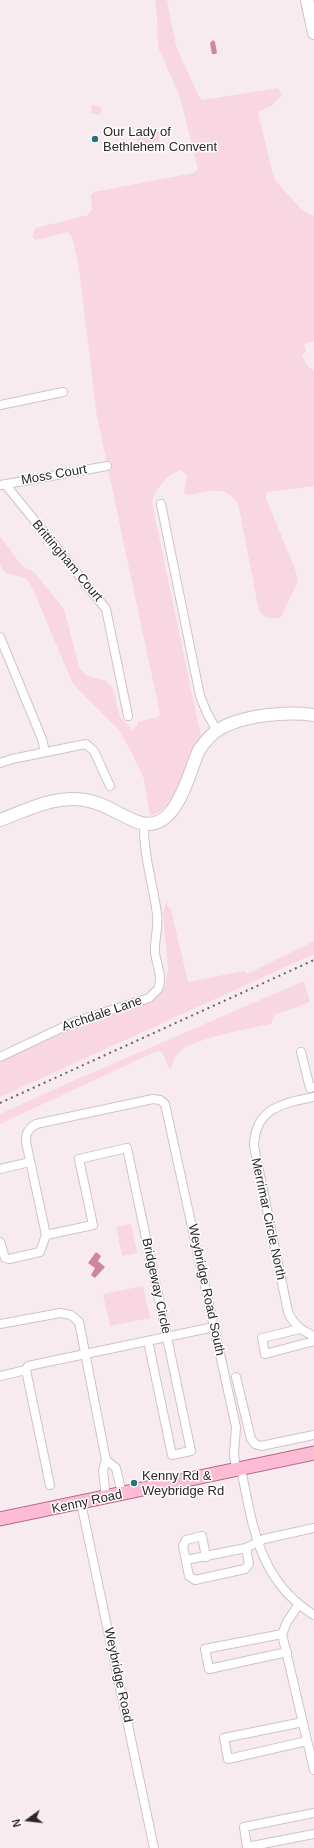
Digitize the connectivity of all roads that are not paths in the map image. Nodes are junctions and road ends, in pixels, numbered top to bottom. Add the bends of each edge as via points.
1 (307, 0) edge
2 (314, 33) edge
3 (63, 392) dead end
4 (0, 405) edge
5 (107, 466) dead end
6 (3, 484) edge
7 (161, 504) dead end
8 (0, 637) edge
9 (314, 715) edge
10 (128, 716) dead end
11 (217, 731) junction
12 (45, 752) junction
13 (0, 763) edge
14 (110, 786) dead end
15 (0, 820) edge
16 (144, 823) junction
17 (301, 1052) dead end
18 (0, 1056) edge
19 (314, 1087) edge
20 (314, 1097) edge
21 (30, 1162) junction
22 (0, 1169) edge
23 (46, 1235) junction
24 (0, 1242) edge
25 (0, 1324) edge
26 (214, 1327) junction
27 (300, 1329) junction
28 (314, 1336) edge
29 (167, 1337) junction
30 (148, 1341) junction
31 (314, 1341) edge
32 (86, 1354) junction
33 (26, 1370) junction
34 (0, 1376) edge
35 (236, 1377) dead end
36 (314, 1435) edge
37 (314, 1454) edge
38 (106, 1460) junction
39 (238, 1470) junction
40 (50, 1486) dead end
41 (122, 1494) junction
42 (106, 1498) junction
43 (81, 1503) junction
44 (0, 1519) edge
45 (314, 1528) edge
46 (257, 1543) junction
47 (246, 1548) junction
48 (206, 1556) junction
49 (186, 1560) junction
50 (299, 1604) junction
51 (314, 1615) edge
52 (282, 1634) junction
53 (287, 1652) junction
54 (303, 1722) junction
55 (307, 1741) junction
56 (314, 1770) edge
57 (314, 1813) edge
58 (314, 1834) edge
59 (154, 1848) edge

1 - 2 street
3 - 4 street
5 - 6 street, Moss Court
6 - 10 street, Brittingham Court via 106,609
7 - 11 street via 200,696
8 - 12 street
9 - 11 street via 259,717
11 - 16 street via 199,750 173,810 162,820
12 - 13 street
12 - 14 street via 81,744 91,747
15 - 16 street via 45,803 70,799 101,804 134,821
16 - 18 street, Archdale Lane via 145,853 157,914 155,949 159,971 158,989 149,998 74,1022
17 - 19 street via 310,1088
20 - 27 street, Merrimar Circle North via 285,1102 276,1107 260,1120 254,1138 254,1152 288,1312 293,1323
21 - 22 street
21 - 23 street
21 - 26 street, Weybridge Road South via 26,1135 36,1124 153,1099 165,1104
23 - 24 street via 40,1252 9,1259 5,1258
23 - 29 street, Bridgeway Circle via 93,1225 79,1159 127,1148
25 - 32 street via 46,1314 71,1314 79,1322
26 - 29 street
26 - 39 street, Weybridge Road South via 236,1427 234,1454
27 - 28 street, Merrimar Circle North
27 - 31 street via 262,1338 265,1354
29 - 30 street
29 - 30 street, Bridgeway Circle via 191,1451 172,1455
30 - 32 street
32 - 33 street via 28,1366
32 - 38 street
33 - 34 street
33 - 40 street
35 - 36 street via 251,1439 255,1444 261,1446
37 - 39 main road, Kenny Road
38 - 41 street via 116,1468
38 - 42 street via 103,1470
39 - 41 main road, Kenny Road
39 - 46 street, Weybridge Road South
41 - 42 main road, Kenny Road
42 - 43 main road, Kenny Road
43 - 44 main road, Kenny Road
43 - 59 street, Weybridge Road
45 - 46 street via 264,1539
46 - 47 street
46 - 50 street, Weybridge Road South via 268,1568
47 - 48 street
47 - 49 street via 249,1564 245,1569 195,1580 189,1576
48 - 49 street
48 - 49 street via 202,1536 186,1540 183,1546
50 - 51 street, Weybridge Road South
50 - 52 street
52 - 53 street
52 - 53 street via 205,1649 209,1669
53 - 54 street
54 - 55 street
54 - 55 street via 224,1738 228,1758
55 - 56 street
57 - 58 street via 244,1827 247,1847

